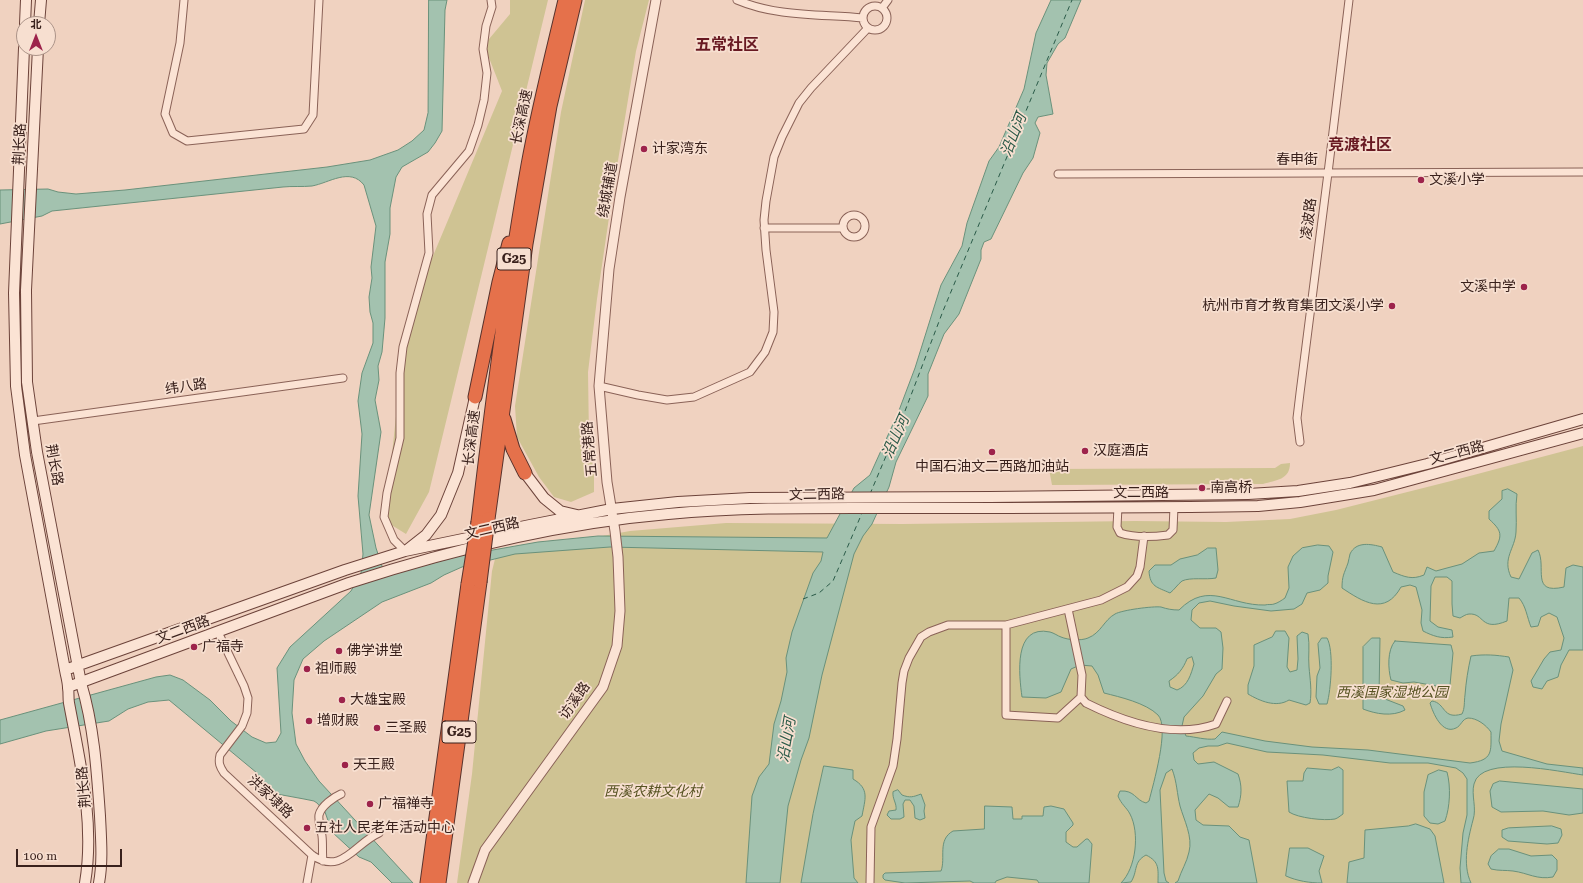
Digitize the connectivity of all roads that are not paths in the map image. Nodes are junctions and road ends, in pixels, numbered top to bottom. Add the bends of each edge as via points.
1 (26, 0) edge
2 (41, 0) edge
3 (184, 0) edge
4 (319, 0) edge
5 (491, 0) edge
6 (565, 0) edge
7 (575, 0) edge
8 (656, 0) edge
9 (736, 0) edge
10 (888, 0) edge
11 (1348, 0) edge
12 (882, 8) junction
13 (25, 16) edge
14 (40, 16) edge
15 (863, 18) junction
16 (868, 28) junction
17 (24, 56) edge
18 (38, 56) edge
19 (528, 165) junction
20 (1583, 172) edge
21 (1328, 173) junction
22 (1058, 174) dead end
23 (764, 228) junction
24 (843, 228) dead end
25 (343, 378) dead end
26 (599, 386) junction
27 (475, 397) joint
28 (503, 414) junction
29 (1583, 419) edge
30 (32, 421) junction
31 (1583, 432) edge
32 (1300, 442) dead end
33 (525, 473) joint
34 (1118, 507) junction
35 (1174, 507) junction
36 (612, 509) junction
37 (580, 515) junction
38 (483, 520) junction
39 (614, 521) junction
40 (1144, 536) junction
41 (405, 551) junction
42 (474, 583) junction
43 (1068, 609) junction
44 (1006, 625) junction
45 (218, 632) junction
46 (77, 666) junction
47 (65, 670) junction
48 (80, 683) junction
49 (68, 687) junction
50 (1081, 697) junction
51 (1227, 701) dead end
52 (338, 795) dead end
53 (376, 834) dead end
54 (312, 855) junction
55 (323, 861) junction
56 (85, 883) edge
57 (99, 883) edge
58 (307, 883) edge
59 (427, 883) edge
60 (439, 883) edge
61 (473, 883) edge
62 (870, 883) edge

1 - 13 main road
2 - 14 main road
3 - 4 street via 180,43 165,114 173,132 187,141 304,129 313,115
5 - 41 street via 492,7 483,50 487,73 484,100 469,151 432,195 427,214 429,254 403,347 400,374 400,438 388,486 384,517 394,540
6 - 19 highway, 长深高速 / G25
7 - 28 highway, 长深高速 / G25 via 550,106 526,244
8 - 26 street, 绕城辅道 via 609,269
9 - 15 street via 777,12
10 - 12 street
11 - 21 street, 凌波路
12 - 15 street via 871,6 865,11
12 - 16 street via 888,18 886,25 875,31
15 - 16 street
16 - 23 street via 799,103 774,157
17 - 47 main road, 荆长路 via 14,293 16,386 25,455
18 - 30 main road, 荆长路 via 26,290 28,382
19 - 27 highway via 499,282
19 - 38 highway, 长深高速 / G25 via 493,391
20 - 21 street, 春申街
21 - 22 street, 春申街
21 - 32 street, 凌波路 via 1297,418
23 - 24 street
23 - 26 street via 774,312 773,332 765,352 750,372 694,397 666,400
25 - 30 street, 纬八路
26 - 36 street, 五常港路 via 607,482
27 - 41 main road via 458,473 441,515 426,535
28 - 33 highway via 513,448
28 - 38 highway, 长深高速 / G25
29 - 36 main road, 文二西路 via 1427,464 1350,483 1298,491 1248,494 800,497 715,500
30 - 46 main road, 荆长路
31 - 35 main road, 文二西路 via 1414,480 1347,495 1258,506
33 - 37 main road via 544,498 560,511
34 - 35 main road, 文二西路
34 - 39 main road, 文二西路 via 709,511
34 - 40 street via 1117,526 1120,533
35 - 40 street via 1172,530 1168,535
36 - 37 main road, 文二西路
36 - 39 street, 访溪路
37 - 41 main road, 文二西路
38 - 42 highway, 长深高速 / G25, bridge
39 - 45 main road, 文二西路 via 530,535 387,570
39 - 61 street, 访溪路 via 620,629 617,646 602,687 485,850
40 - 43 street via 1140,567 1127,587 1101,600
41 - 46 main road, 文二西路
42 - 59 highway, 长深高速 / G25
42 - 60 highway, 长深高速 / G25
43 - 44 street
43 - 50 street via 1082,675
44 - 50 street via 1006,715 1058,718
44 - 62 street via 948,625 921,637 912,651 902,683 898,739 893,766 871,827
45 - 48 main road, 文二西路
45 - 54 street, 洪家埭路 via 248,698 247,713 242,726 223,751 219,760 220,767
46 - 47 main road, 文二西路
46 - 48 main road, 荆长路
47 - 49 main road, 荆长路
48 - 49 main road, 文二西路
48 - 57 main road, 荆长路 via 96,764 101,828
49 - 56 main road, 荆长路 via 86,799 88,838
50 - 51 street via 1095,708 1140,725 1194,730 1216,724
52 - 55 street via 319,814
53 - 55 street via 349,855 331,862
54 - 55 street, 洪家埭路
54 - 58 street

